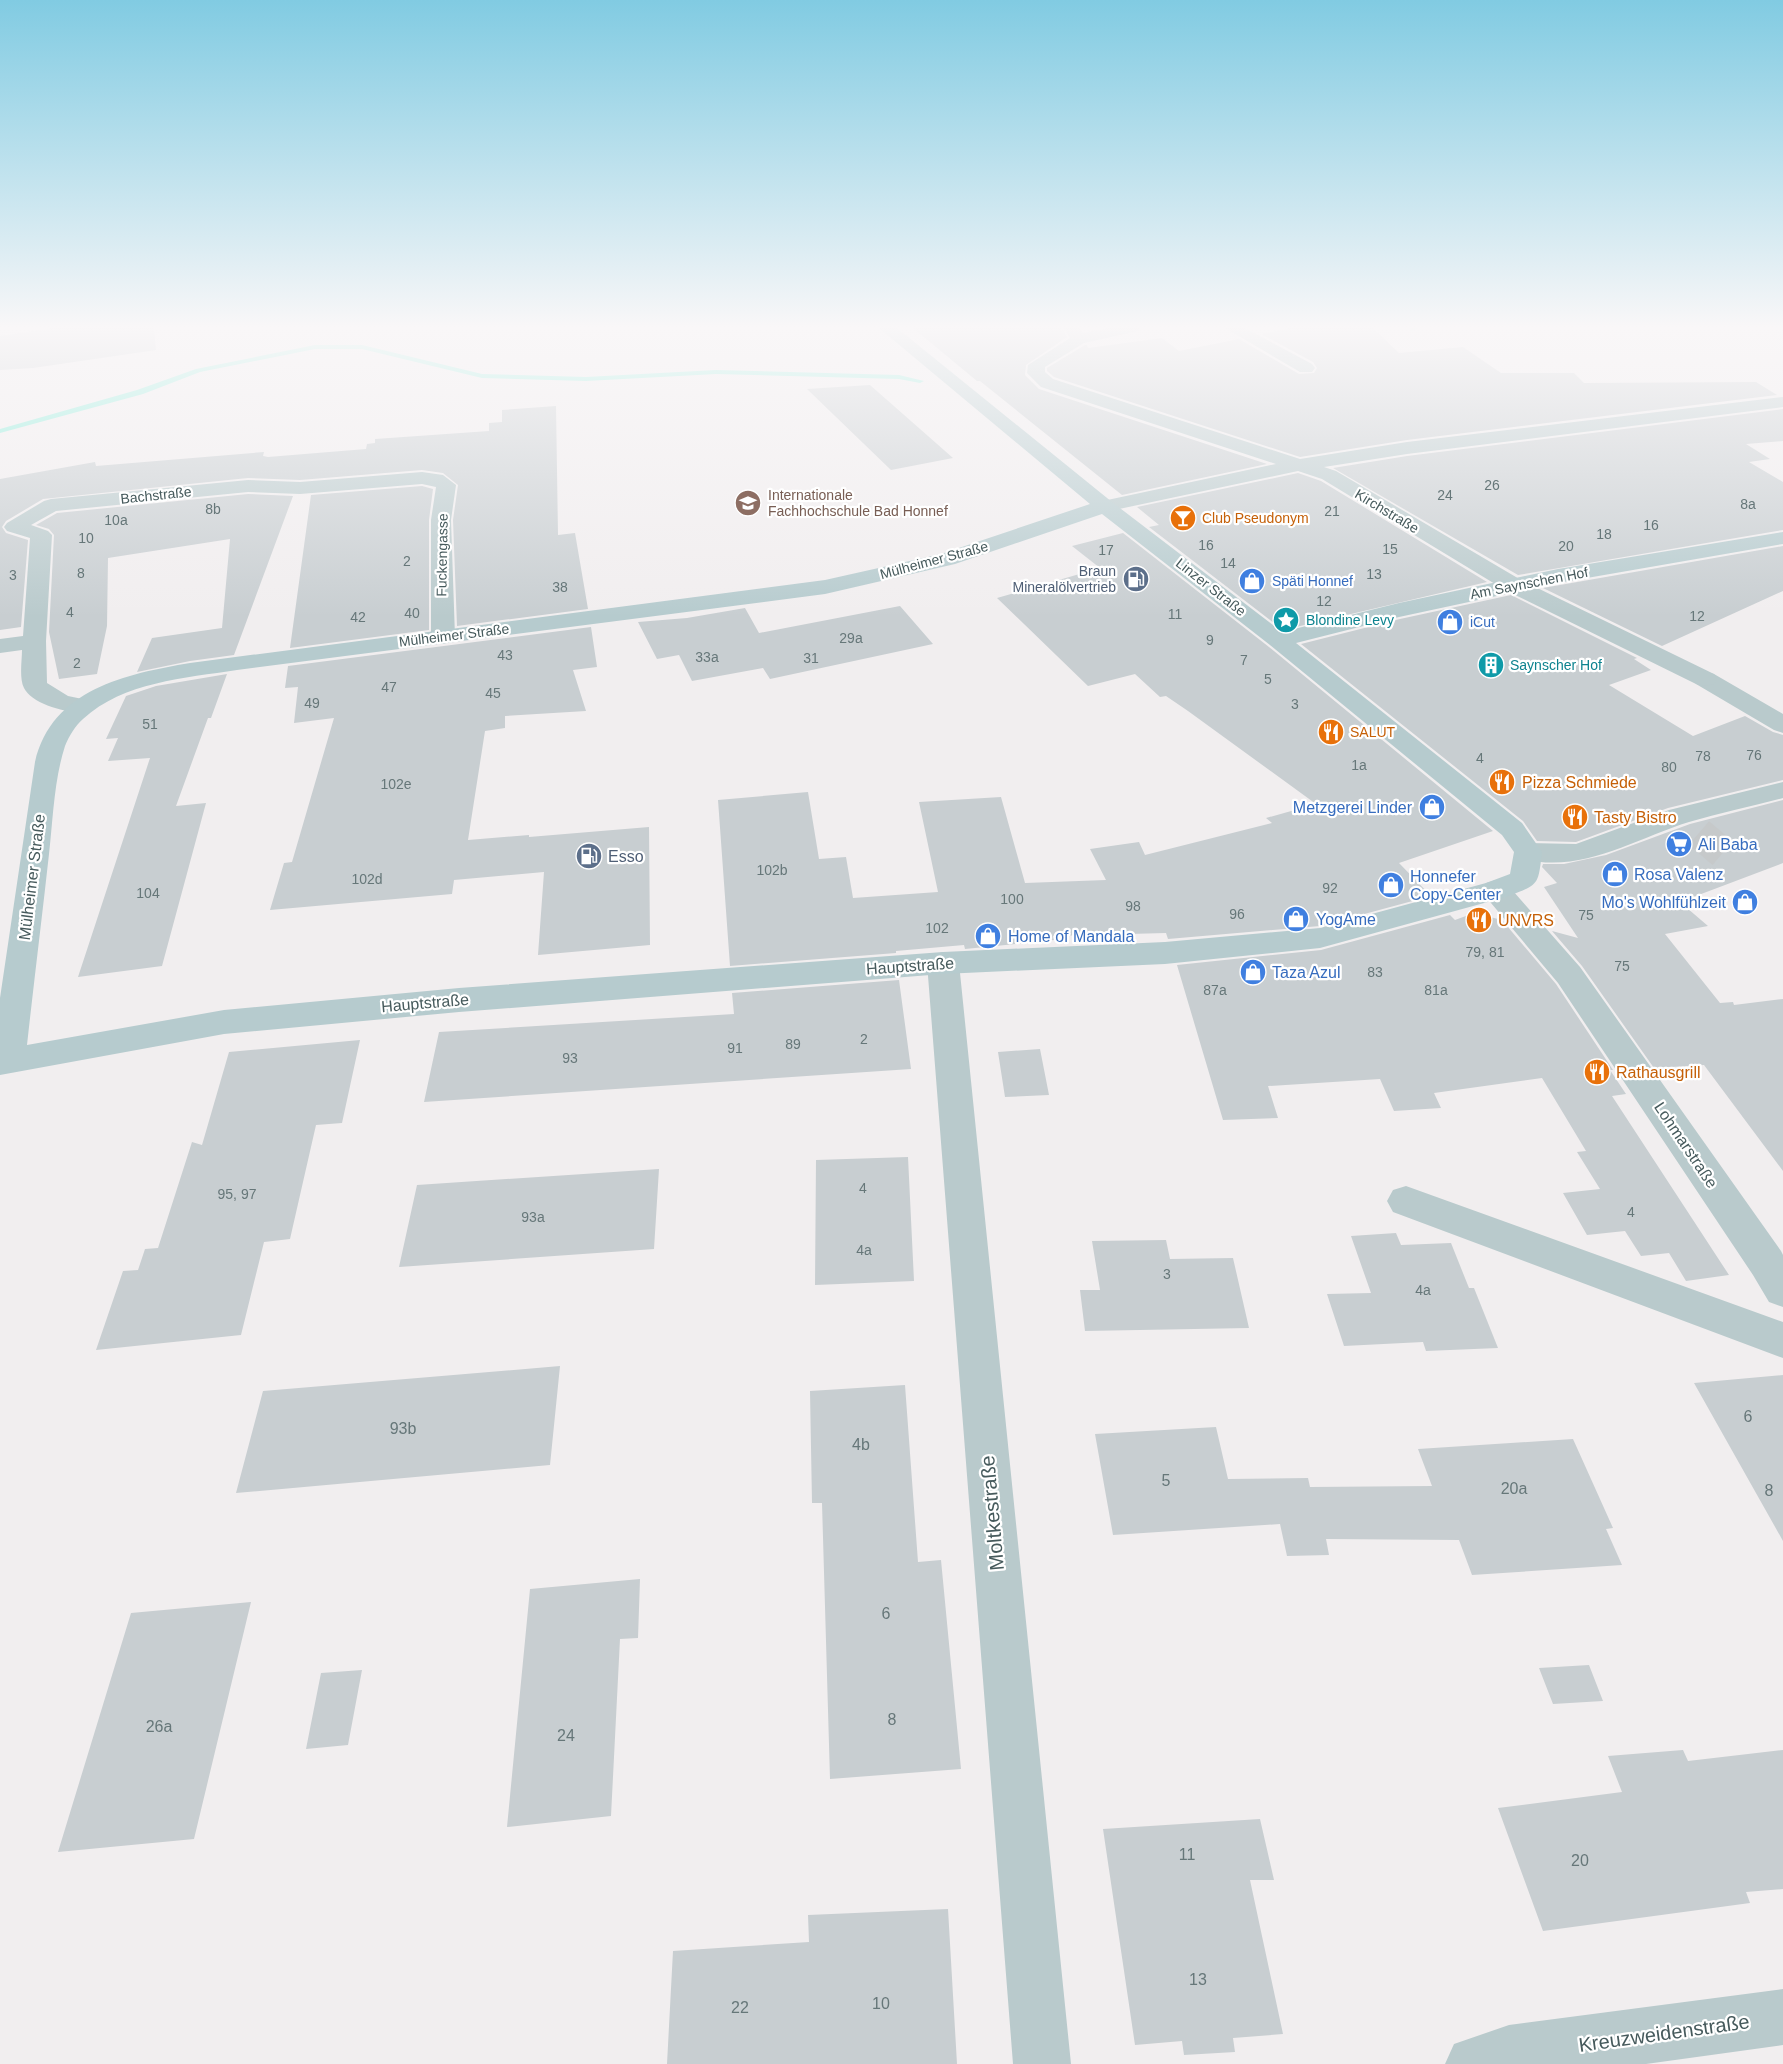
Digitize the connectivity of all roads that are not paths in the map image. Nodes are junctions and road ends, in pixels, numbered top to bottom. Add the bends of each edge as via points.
1 (1006, 424) edge
2 (1172, 424) edge
3 (1601, 424) edge
4 (1299, 465) junction
5 (436, 478) joint
6 (1106, 506) junction
7 (1783, 538) edge
8 (1513, 585) junction
9 (443, 637) junction
10 (1278, 640) junction
11 (34, 641) junction
12 (0, 646) edge
13 (83, 706) junction
14 (1783, 725) edge
15 (1783, 790) edge
16 (1528, 852) junction
17 (1496, 890) junction
18 (943, 963) junction
19 (4, 1061) edge
20 (1406, 1201) dead end
21 (1775, 1276) edge
22 (1783, 1340) edge
23 (1783, 2017) edge
24 (1042, 2064) edge
25 (1474, 2064) edge

1 - 6 main road, Linzer Straße
2 - 4 street, Kirchstraße
3 - 4 street, Mülheimer Straße
4 - 6 street, Mülheimer Straße
4 - 8 street, Kirchstraße via 1329,475
5 - 9 street, Fuckengasse via 446,485 441,520
5 - 11 street, Bachstraße via 300,488 249,486 51,505 14,526 41,536
6 - 9 main road, Mülheimer Straße via 947,559 825,587
6 - 10 main road, Linzer Straße
7 - 8 main road, Am Saynschen Hof
8 - 10 main road, Am Saynschen Hof
8 - 14 street, Kirchstraße via 1705,680
9 - 13 main road, Mülheimer Straße via 154,676
10 - 16 main road, Linzer Straße via 1512,829
11 - 12 street
11 - 13 street via 35,686 61,703
13 - 19 main road, Mülheimer Straße via 68,719 52,748
15 - 16 street via 1689,825 1580,853
16 - 17 main road, Hauptstraße via 1524,879
17 - 18 main road, Hauptstraße via 1320,938 1165,953
17 - 21 street, Lohmarstraße via 1569,975
18 - 19 main road, Hauptstraße via 224,1022
18 - 24 street, Moltkestraße
20 - 22 street
23 - 25 street, Kreuzweidenstraße via 1509,2054

